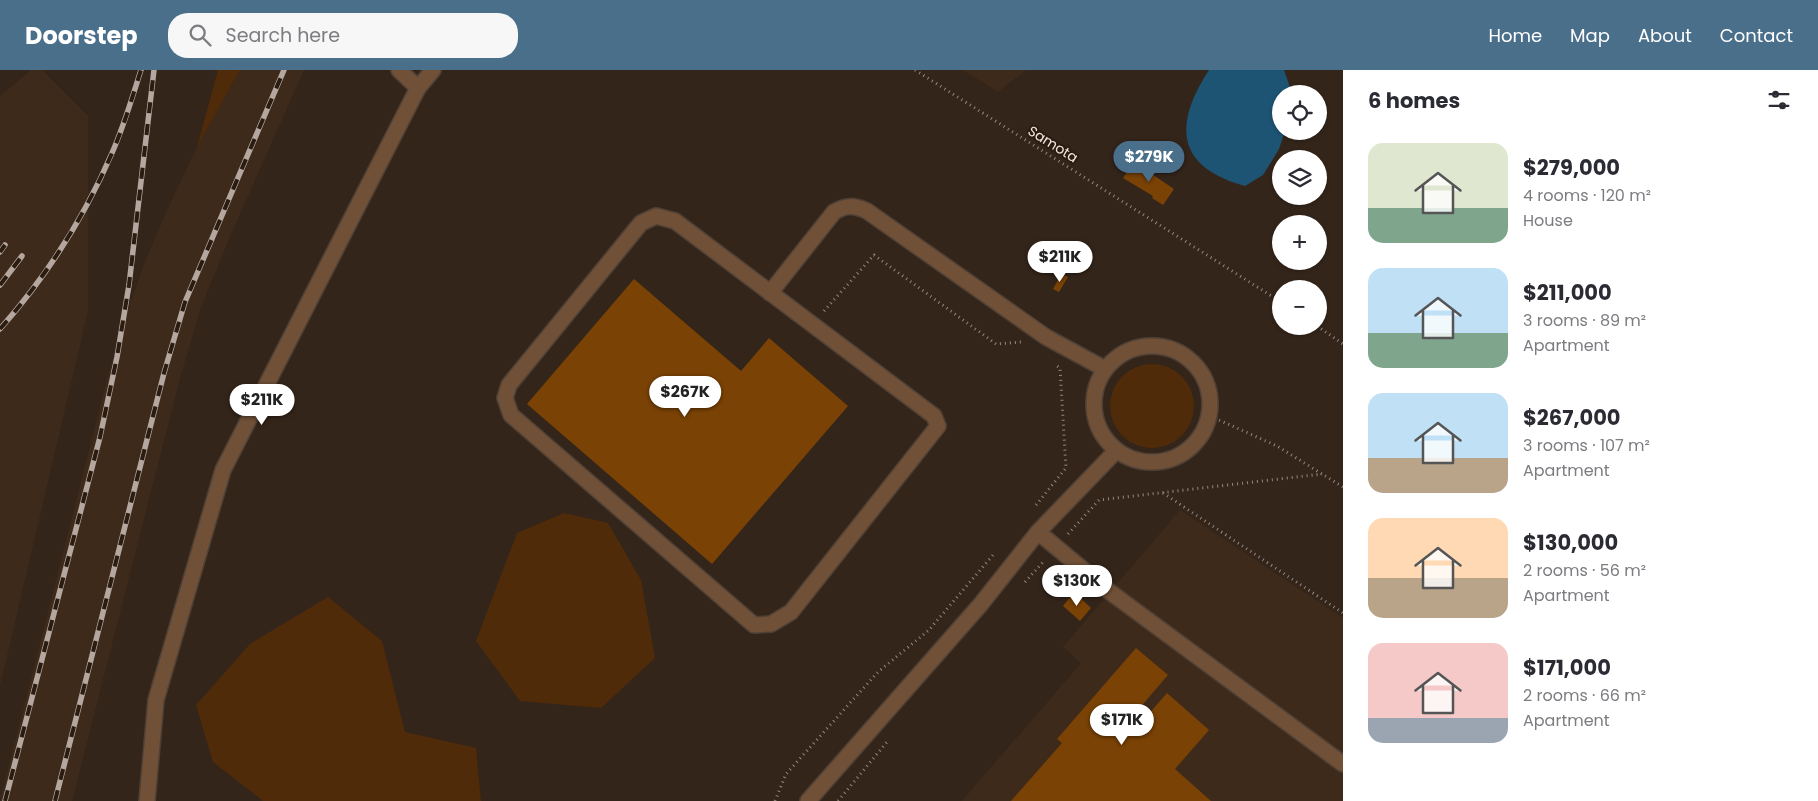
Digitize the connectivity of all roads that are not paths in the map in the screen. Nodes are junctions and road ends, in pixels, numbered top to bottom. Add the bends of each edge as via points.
1 (399, 70) edge
2 (433, 70) edge
3 (418, 88) junction
4 (770, 293) junction
5 (1105, 369) junction
6 (1116, 451) junction
7 (1038, 532) junction
8 (1343, 764) edge
9 (147, 801) edge
10 (808, 801) edge

1 - 3 street
2 - 3 street
3 - 9 street via 223,470 156,700
4 - 4 street via 675,221 656,216 641,222 509,385 505,398 512,414 754,625 771,624 792,612 938,426 934,416
4 - 5 street via 834,212 845,206 855,206 867,211 1046,337
5 - 6 street via 1096,385 1094,412 1103,438
5 - 6 street via 1119,356 1137,347 1157,346 1176,351 1192,362 1204,377 1210,396 1210,416 1203,434 1190,450 1172,459 1153,463 1134,460
6 - 7 street
7 - 8 street via 1110,592
7 - 10 street via 981,604

